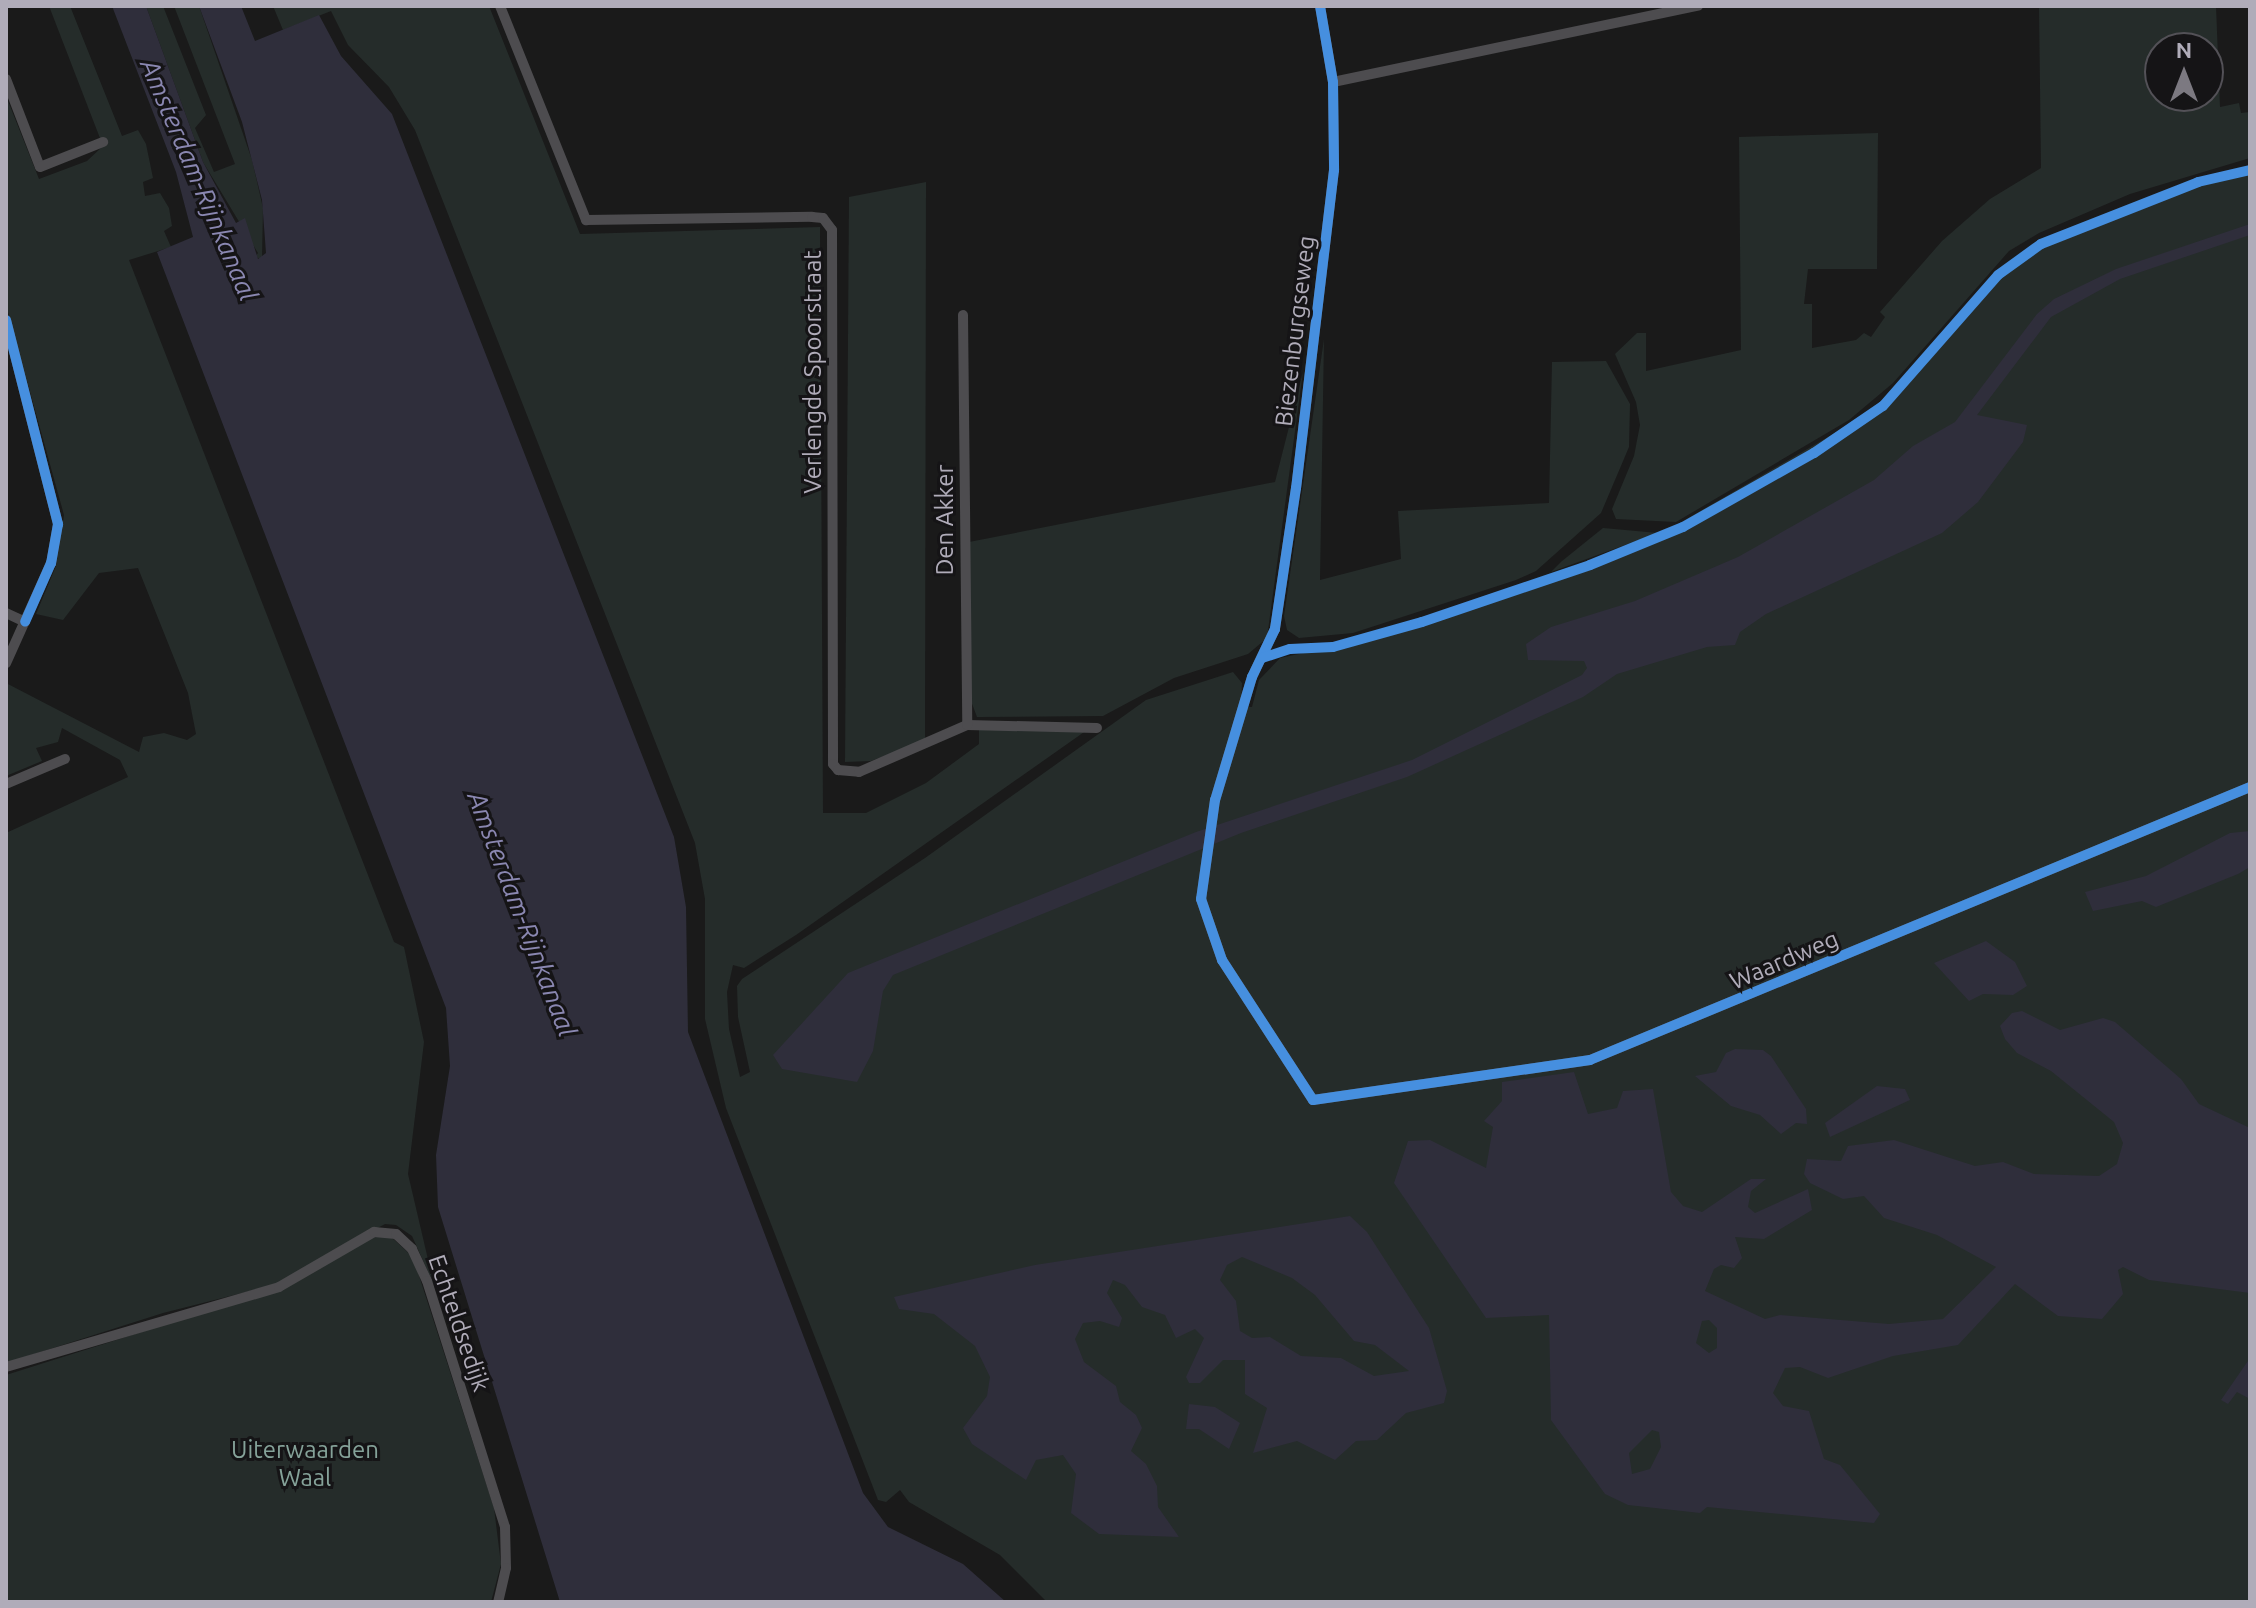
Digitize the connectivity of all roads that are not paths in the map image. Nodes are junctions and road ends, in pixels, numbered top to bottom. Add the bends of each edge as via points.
1 (500, 6) edge
2 (1320, 6) edge
3 (1698, 6) edge
4 (6, 79) edge
5 (1333, 82) junction
6 (103, 142) dead end
7 (963, 315) dead end
8 (6, 320) edge
9 (6, 613) edge
10 (25, 622) junction
11 (6, 663) edge
12 (967, 725) junction
13 (1097, 728) dead end
14 (65, 759) dead end
15 (6, 784) edge
16 (2250, 787) edge
17 (1313, 1100) joint
18 (6, 1367) edge
19 (498, 1602) edge

1 - 12 street, Verlengde Spoorstraat via 586,220 812,217 823,218 832,230 831,758 838,770 859,772
2 - 5 street, Biezenburgseweg
3 - 5 street
4 - 6 street via 40,167
5 - 17 street, Biezenburgseweg via 1334,170 1275,629 1252,677 1211,818 1201,899 1211,936
7 - 12 street, Den Akker
8 - 10 street via 58,524 51,563
9 - 10 street
10 - 11 street
12 - 13 street
14 - 15 street
16 - 17 street, Waardweg via 1590,1060
18 - 19 street, Echteldsedijk via 279,1287 374,1232 396,1234 412,1249 427,1281 505,1527 506,1568

